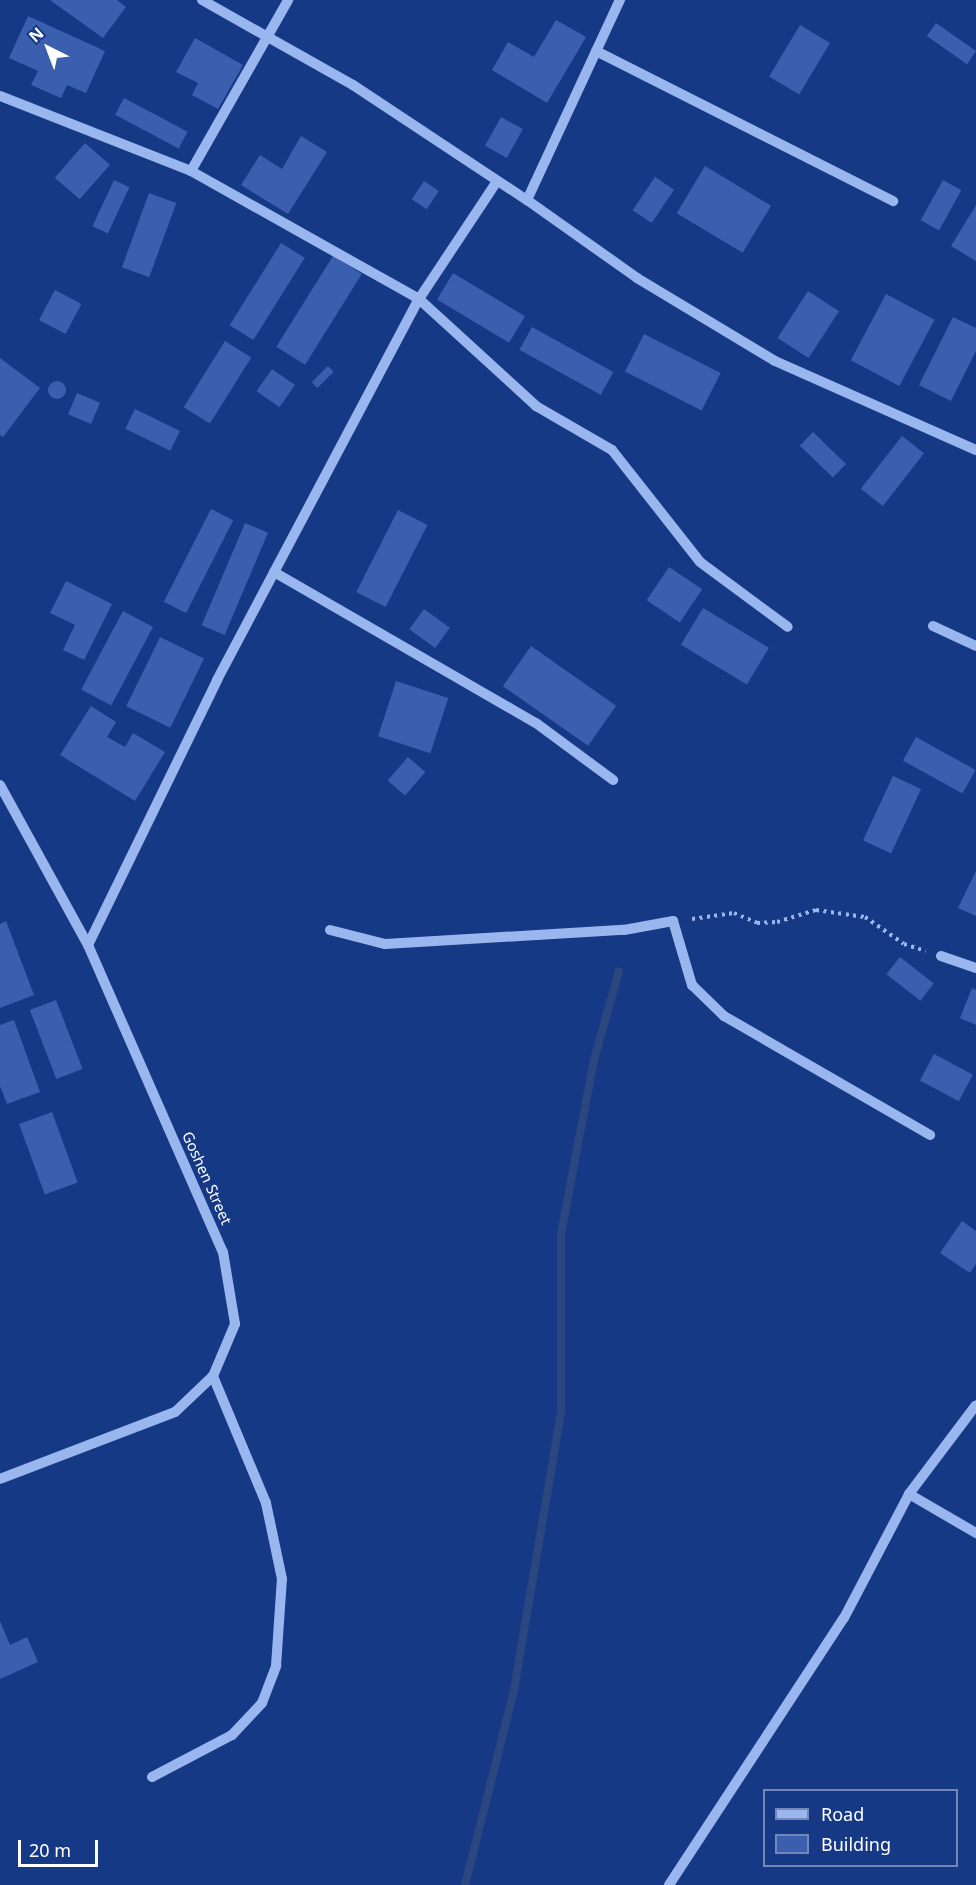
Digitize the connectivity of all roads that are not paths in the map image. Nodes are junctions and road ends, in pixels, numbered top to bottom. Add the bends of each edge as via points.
1 (202, 0) edge
2 (288, 0) edge
3 (620, 0) edge
4 (266, 37) junction
5 (596, 51) junction
6 (0, 96) edge
7 (190, 171) junction
8 (497, 181) junction
9 (527, 200) junction
10 (893, 201) dead end
11 (419, 299) junction
12 (976, 450) edge
13 (274, 572) junction
14 (933, 626) dead end
15 (788, 627) dead end
16 (976, 646) edge
17 (613, 780) dead end
18 (0, 785) edge
19 (330, 930) dead end
20 (88, 945) junction
21 (941, 956) road end
22 (976, 968) edge
23 (930, 1135) dead end
24 (213, 1376) junction
25 (976, 1404) edge
26 (0, 1479) edge
27 (909, 1494) junction
28 (976, 1533) edge
29 (152, 1777) dead end
30 (669, 1885) edge

1 - 4 street
2 - 4 street
3 - 5 street
4 - 7 street
4 - 8 street via 353,85
5 - 9 street
5 - 10 street
6 - 7 street
7 - 11 street
8 - 9 street
8 - 11 street
9 - 12 street via 637,278 775,361
11 - 13 street
11 - 15 street via 536,406 612,450 700,562
13 - 17 street via 537,723
13 - 20 street
14 - 16 street
18 - 20 street, Goshen Street
19 - 23 street via 385,944 624,930 673,921 692,985 724,1016
20 - 24 street, Goshen Street via 224,1252 235,1324
21 - 22 street
24 - 26 street, Goshen Street via 175,1412
24 - 29 street via 266,1503 282,1579 276,1666 262,1703 232,1736
25 - 27 street
27 - 28 street
27 - 30 street via 844,1618

